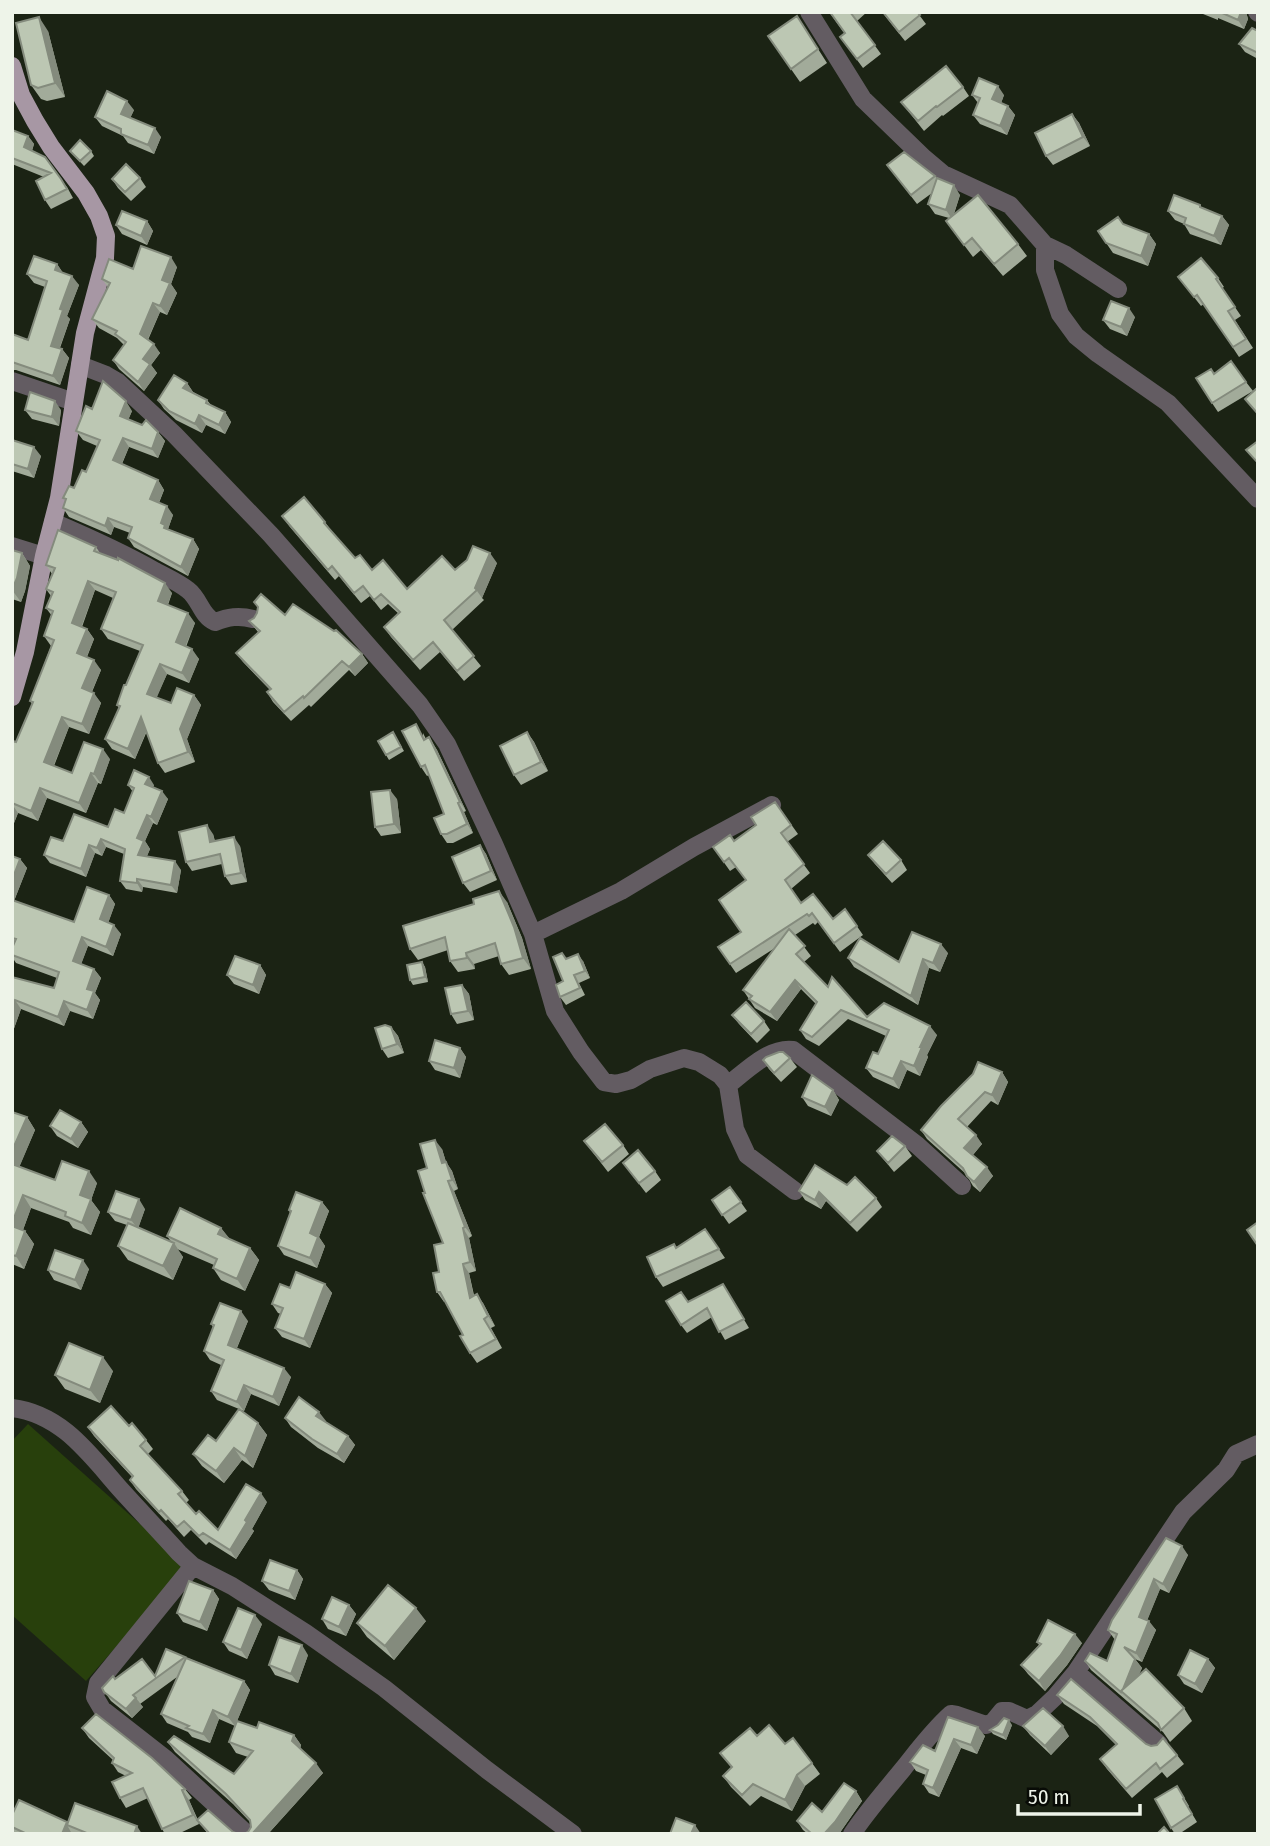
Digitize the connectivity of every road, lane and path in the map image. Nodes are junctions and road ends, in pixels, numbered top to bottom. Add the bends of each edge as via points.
1 (809, 12) edge
2 (12, 66) edge
3 (1045, 245) junction
4 (1118, 289) dead end
5 (80, 365) junction
6 (12, 380) edge
7 (74, 402) junction
8 (1258, 499) edge
9 (53, 522) junction
10 (12, 546) edge
11 (44, 556) junction
12 (253, 619) edge
13 (12, 697) edge
14 (772, 805) edge
15 (533, 934) junction
16 (728, 1085) junction
17 (961, 1186) dead end
18 (795, 1191) dead end
19 (12, 1408) edge
20 (1258, 1444) edge
21 (193, 1566) junction
22 (1076, 1672) junction
23 (1159, 1744) edge
24 (247, 1834) edge
25 (573, 1834) edge
26 (852, 1834) edge

1 - 3 street via 863,99 943,174 1010,205
2 - 5 main road via 35,121 86,193 106,236
3 - 4 street
3 - 8 street via 1045,270 1060,314 1076,336 1168,403
5 - 7 main road
5 - 15 street via 118,382 174,434 271,535 420,705 447,744
6 - 7 street
7 - 9 main road
9 - 11 main road
9 - 12 street via 114,548 189,590 207,618 215,622 242,616
10 - 11 street
11 - 13 main road
14 - 15 street via 621,891
15 - 16 street via 555,1011 604,1082 631,1080 684,1058 699,1062
16 - 17 street via 768,1056 793,1050 917,1145
16 - 18 street via 735,1129 747,1155
19 - 21 street via 50,1420 78,1441
20 - 22 street via 1236,1454 1183,1512
21 - 24 street via 98,1684 95,1697 102,1709 166,1759
21 - 25 street via 306,1633 384,1688
22 - 23 street
22 - 26 street via 1055,1698 1027,1720 1002,1711 986,1725 951,1714 919,1747

